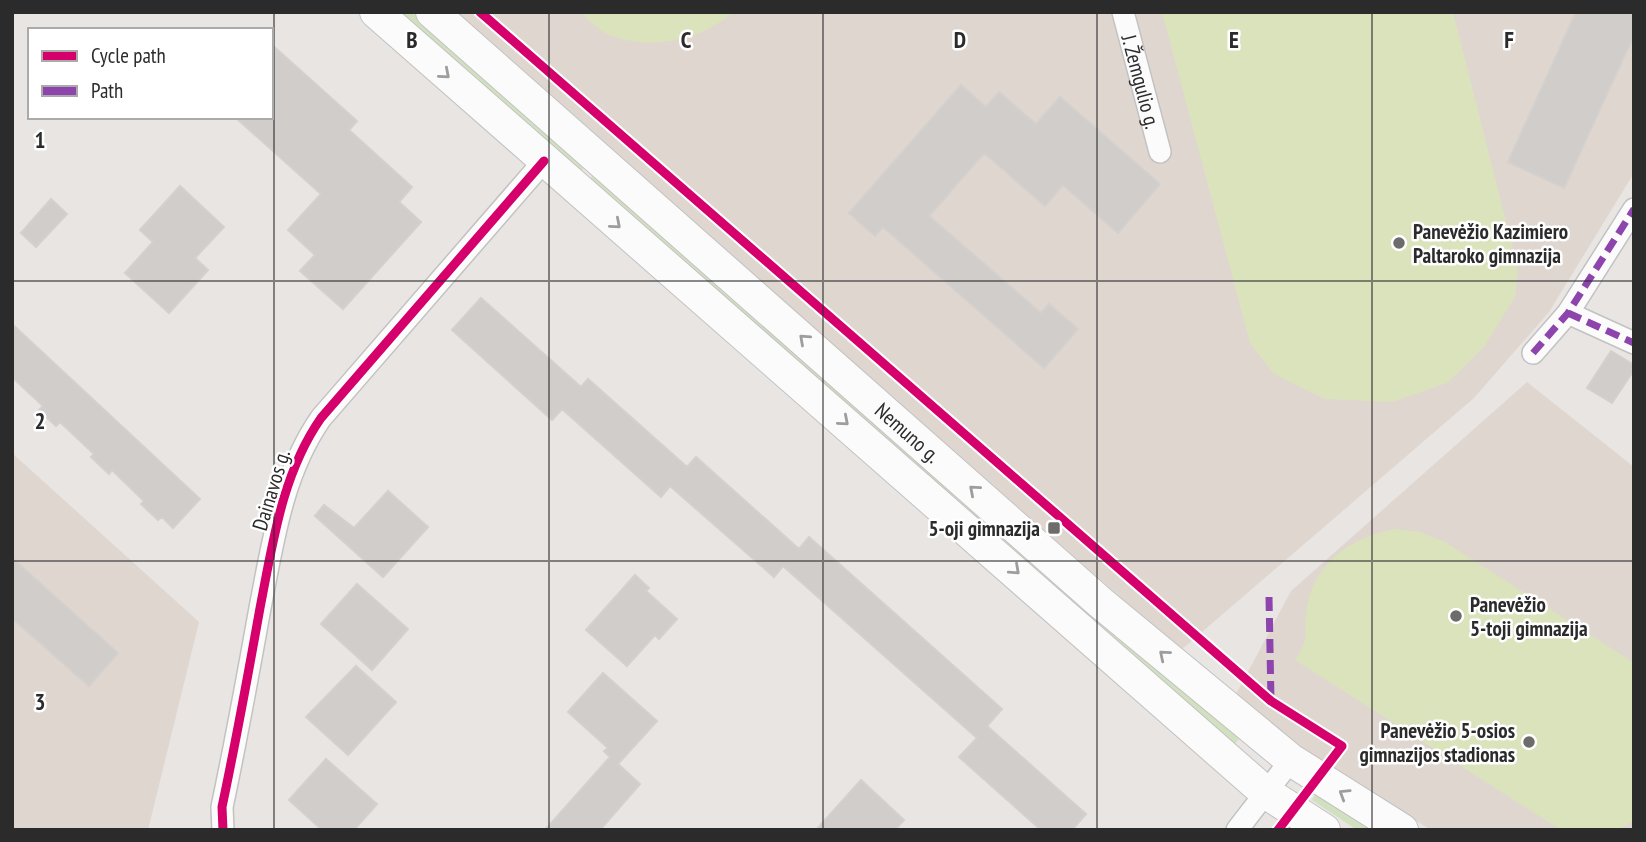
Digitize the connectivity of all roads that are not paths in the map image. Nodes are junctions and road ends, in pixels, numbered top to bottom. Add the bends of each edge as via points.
1 (376, 12) edge
2 (432, 12) edge
3 (1124, 12) edge
4 (1160, 152) dead end
5 (544, 161) junction
6 (1634, 209) edge
7 (1567, 313) junction
8 (1634, 343) edge
9 (1533, 353) dead end
10 (1291, 760) junction
11 (1265, 792) junction
12 (223, 830) edge
13 (1237, 830) edge
14 (1324, 830) edge
15 (1402, 830) edge

1 -> 5 main road, Nemuno g.
10 -> 2 main road, Nemuno g. via 1101,603
3 - 4 street, J. Žemgulio g.
5 -> 11 main road, Nemuno g.
5 - 12 street, Dainavos g. via 303,444 275,535 222,807
6 - 7 street
7 - 8 street
7 - 9 street
10 - 11 street
15 -> 10 main road, Nemuno g.
11 - 13 street
11 - 14 main road, Nemuno g.

